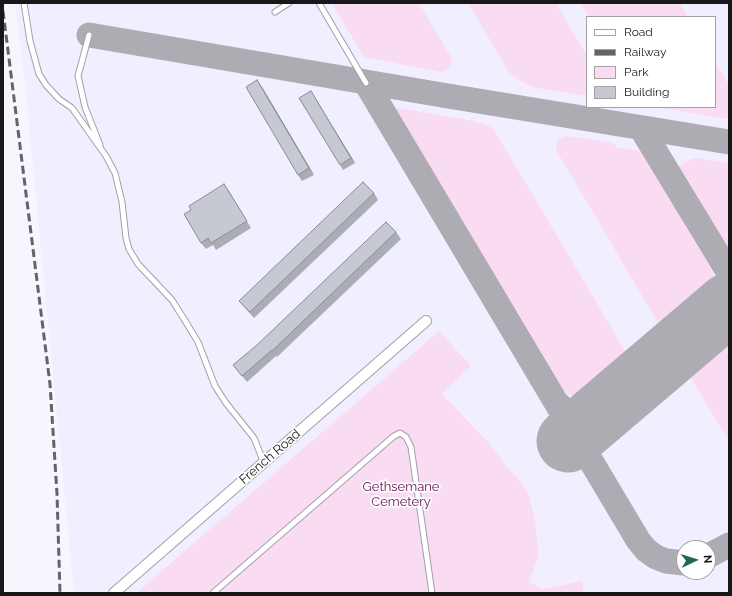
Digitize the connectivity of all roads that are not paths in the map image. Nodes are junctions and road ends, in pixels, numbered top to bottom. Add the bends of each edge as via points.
1 (24, 3) edge
2 (289, 3) edge
3 (319, 3) edge
4 (275, 12) dead end
5 (89, 35) dead end
6 (366, 83) dead end
7 (106, 156) junction
8 (426, 321) dead end
9 (264, 463) junction
10 (114, 593) edge
11 (213, 593) edge
12 (432, 593) edge

1 - 7 lane via 39,74 59,99 72,108
2 - 4 lane
3 - 6 lane
5 - 7 lane via 78,76 85,107
7 - 9 lane via 120,190 129,249 138,264 172,300 184,319 198,342 215,386 254,438
8 - 9 street, French Road
9 - 10 street, French Road
11 - 12 lane via 400,433 406,437 410,447

